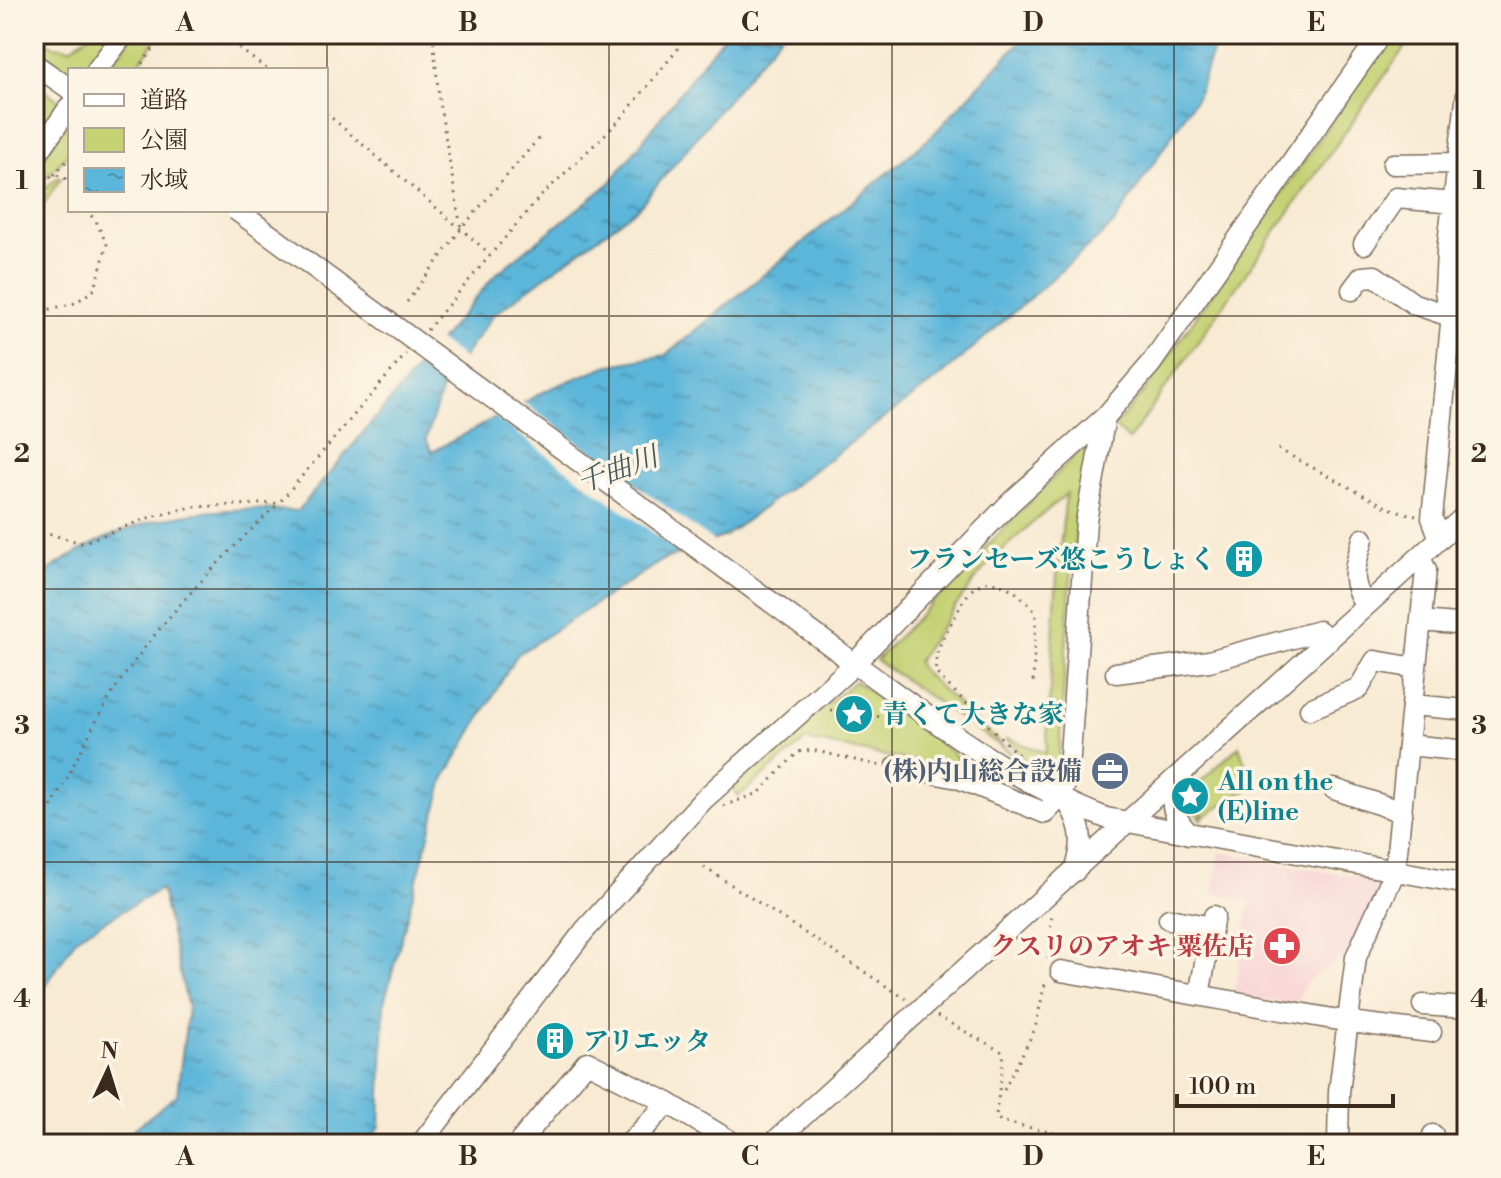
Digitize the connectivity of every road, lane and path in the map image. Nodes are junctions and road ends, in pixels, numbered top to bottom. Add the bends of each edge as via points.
1 (45, 34) edge
2 (82, 34) edge
3 (124, 34) edge
4 (164, 34) edge
5 (220, 34) edge
6 (433, 34) edge
7 (1381, 34) edge
8 (34, 64) edge
9 (98, 68) edge
10 (138, 68) edge
11 (265, 68) edge
12 (68, 88) edge
13 (1467, 93) edge
14 (68, 109) edge
15 (328, 115) edge
16 (539, 138) dead end
17 (34, 159) edge
18 (68, 159) edge
19 (1458, 163) junction
20 (1393, 164) dead end
21 (53, 175) junction
22 (68, 181) edge
23 (34, 195) edge
24 (1454, 203) junction
25 (88, 212) edge
26 (239, 212) edge
27 (461, 229) junction
28 (1364, 244) dead end
29 (1457, 249) edge
30 (491, 255) dead end
31 (1352, 290) dead end
32 (407, 302) dead end
33 (34, 313) edge
34 (1455, 323) edge
35 (1105, 417) junction
36 (1278, 449) dead end
37 (279, 503) dead end
38 (1467, 514) edge
39 (1432, 518) junction
40 (34, 530) edge
41 (1363, 539) dead end
42 (1440, 539) junction
43 (82, 543) dead end
44 (1420, 558) junction
45 (1366, 605) junction
46 (1421, 621) junction
47 (1467, 625) edge
48 (1329, 640) junction
49 (848, 659) junction
50 (1416, 668) junction
51 (1116, 673) dead end
52 (1033, 682) dead end
53 (855, 685) dead end
54 (854, 705) junction
55 (1412, 705) junction
56 (1310, 709) dead end
57 (826, 710) dead end
58 (1467, 710) edge
59 (846, 711) junction
60 (861, 717) junction
61 (907, 723) dead end
62 (1408, 745) junction
63 (1467, 751) edge
64 (897, 766) joint
65 (1186, 771) junction
66 (1014, 774) junction
67 (1334, 789) dead end
68 (1058, 805) junction
69 (693, 811) junction
70 (1402, 812) junction
71 (1127, 824) junction
72 (34, 834) edge
73 (1189, 834) junction
74 (704, 867) dead end
75 (1075, 871) junction
76 (1395, 871) junction
77 (1467, 884) edge
78 (1049, 896) junction
79 (1169, 919) dead end
80 (1061, 971) dead end
81 (1199, 995) junction
82 (920, 1008) junction
83 (1467, 1008) edge
84 (1350, 1022) junction
85 (1002, 1094) junction
86 (668, 1103) junction
87 (421, 1144) edge
88 (518, 1144) edge
89 (629, 1144) edge
90 (735, 1144) edge
91 (772, 1144) edge
92 (1102, 1144) edge
93 (1338, 1144) edge

1 - 2 path via 70,40
3 - 9 street
4 - 10 path
5 - 11 path
6 - 27 path
7 - 35 street via 1150,365
8 - 12 street
13 - 19 street
14 - 17 street
15 - 27 path
16 - 27 path
18 - 21 path
19 - 20 street
19 - 24 street
21 - 22 path
21 - 23 path
24 - 28 street via 1396,198
24 - 29 street
25 - 33 path via 107,245 95,289 75,303
26 - 49 street, bridge
27 - 30 path
27 - 32 path
29 - 34 street
31 - 34 street via 1362,277 1375,276 1414,304
34 - 39 street
35 - 49 street
35 - 68 street via 1086,521 1069,770
36 - 39 path via 1388,508
37 - 72 path via 175,607 119,683
38 - 42 street
39 - 42 street
40 - 43 path
41 - 45 street via 1352,575
42 - 44 street
44 - 45 street
44 - 46 street via 1426,570
45 - 48 street
46 - 47 street
46 - 50 street
48 - 51 street via 1319,631 1209,661
48 - 65 street
49 - 66 street
49 - 69 street
50 - 55 street
50 - 56 street via 1375,661 1359,688
52 - 66 path via 1036,614 1020,594 999,583 982,583 969,593 941,640 936,673 1018,754
53 - 54 path
54 - 59 path
54 - 60 path via 861,709
55 - 58 street
55 - 62 street
57 - 59 path
59 - 60 path via 851,721
60 - 61 path via 897,716
62 - 63 street
62 - 70 street
64 - 68 street
64 - 69 path via 798,752 759,793 705,812
65 - 71 street
65 - 73 street via 1172,799 1175,818
66 - 68 street
67 - 70 street
68 - 71 street
68 - 75 street via 1081,834
69 - 87 street via 585,930
70 - 76 street
71 - 73 street
71 - 75 street
73 - 76 street
74 - 82 path
75 - 78 street
76 - 77 street
76 - 84 street via 1356,957
78 - 82 street
78 - 85 path via 1045,994 1035,1029
79 - 81 street via 1213,922
80 - 81 street
81 - 84 street
82 - 85 path via 1004,1053
82 - 91 street
83 - 84 street via 1423,1000 1425,1031
84 - 93 street via 1339,1092
85 - 92 path via 996,1115 1000,1121
86 - 88 street via 587,1062
86 - 89 street
86 - 90 street

